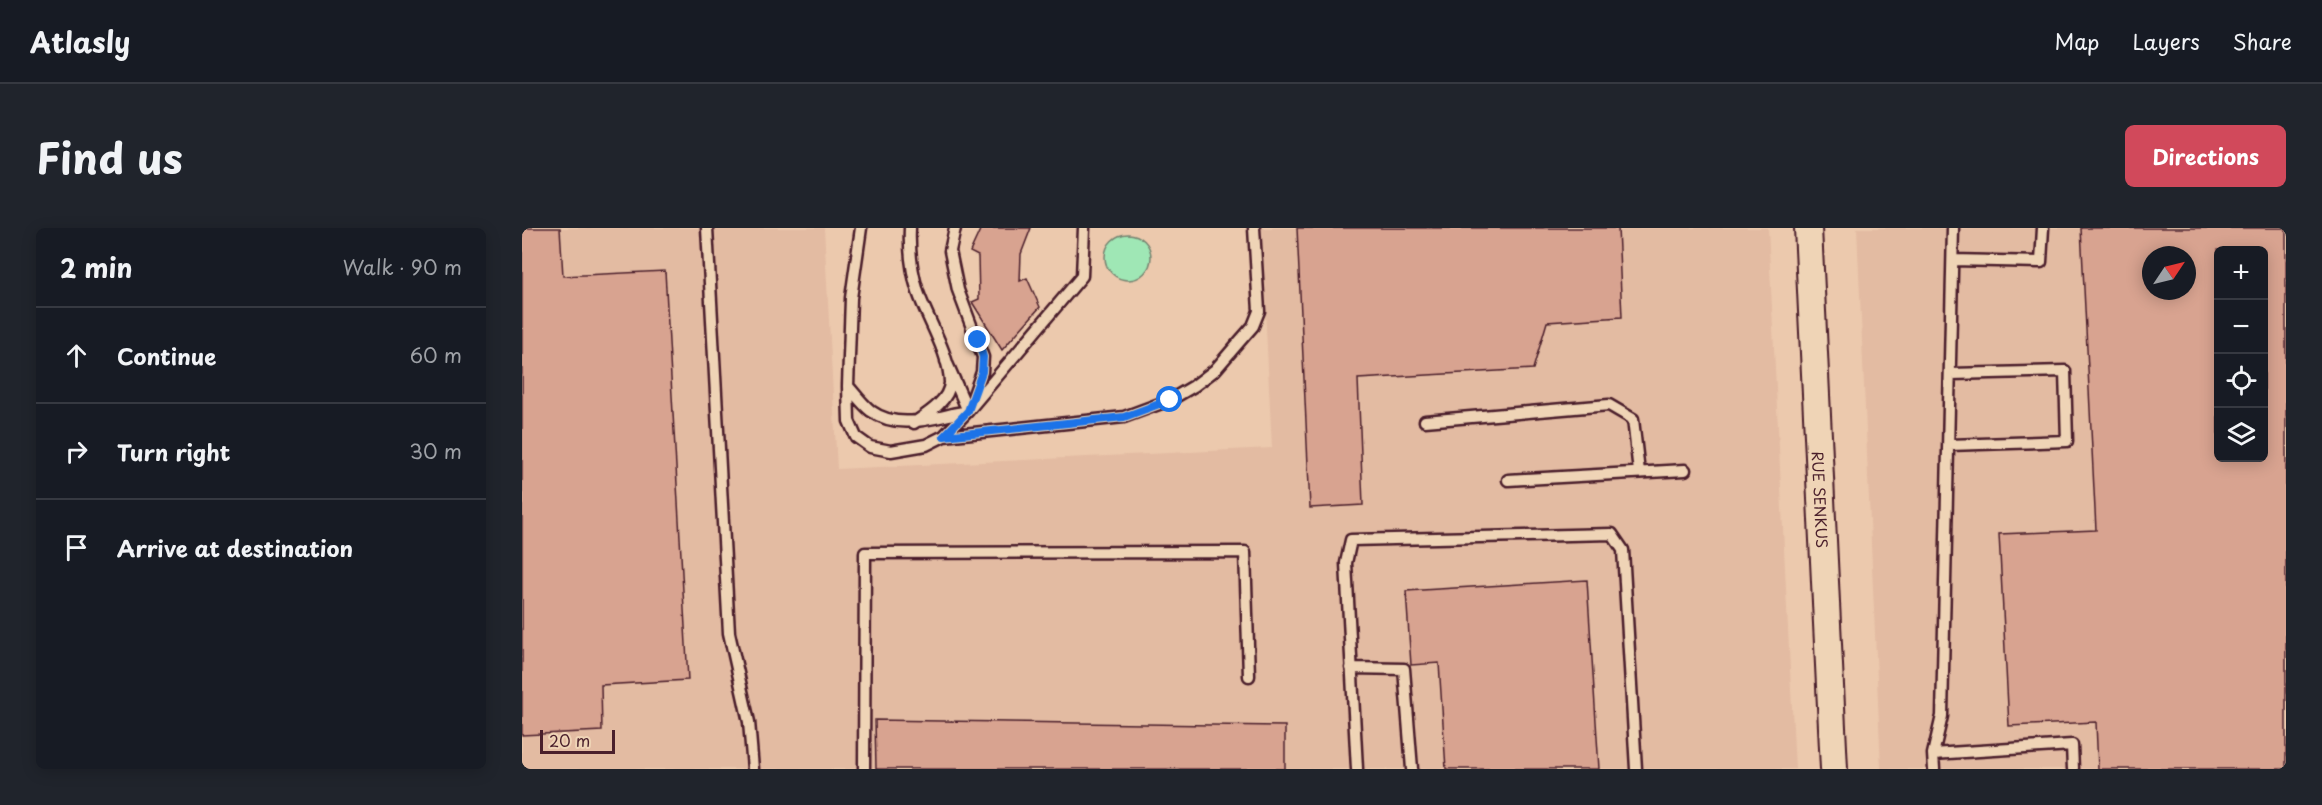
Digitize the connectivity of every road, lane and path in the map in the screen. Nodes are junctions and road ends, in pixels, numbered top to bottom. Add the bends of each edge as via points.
1 (707, 228) edge
2 (861, 228) edge
3 (909, 228) edge
4 (956, 228) edge
5 (1084, 228) edge
6 (1254, 228) edge
7 (1808, 228) edge
8 (1953, 228) edge
9 (2043, 228) edge
10 (1953, 260) junction
11 (946, 361) junction
12 (1951, 374) junction
13 (848, 386) junction
14 (968, 411) junction
15 (1425, 421) dead end
16 (914, 423) junction
17 (944, 436) junction
18 (1949, 446) junction
19 (1685, 470) dead end
20 (1639, 472) junction
21 (1508, 480) dead end
22 (1352, 668) junction
23 (1249, 676) dead end
24 (1934, 754) junction
25 (753, 769) edge
26 (864, 769) edge
27 (1357, 769) edge
28 (1412, 769) edge
29 (1636, 769) edge
30 (1834, 769) edge
31 (1934, 769) edge
32 (2073, 769) edge

1 - 25 lane via 729,633 749,722
2 - 13 lane via 852,278
3 - 11 lane via 909,255 918,292
4 - 14 lane via 950,251 958,290 983,357 982,372
5 - 14 lane via 1082,276
6 - 17 lane via 1259,312 1253,326 1215,370 1194,386 1170,400 1124,417
7 - 30 street, RUE SENKUS
8 - 10 lane
9 - 10 lane via 2041,262
10 - 12 lane
11 - 14 lane
11 - 16 lane via 950,384 946,392 939,404
12 - 18 lane
12 - 18 lane via 2065,371 2067,441
13 - 16 lane via 871,411 891,420
13 - 17 lane via 849,421 856,437 870,447 891,451 926,445
14 - 16 lane
14 - 17 lane
15 - 20 lane via 1609,405 1633,419
18 - 24 lane via 1942,716
19 - 20 lane
20 - 21 lane
22 - 27 lane
22 - 28 lane via 1404,669
22 - 29 lane via 1346,563 1351,540 1612,534 1623,550
23 - 26 lane via 1245,552 865,553
24 - 31 lane
24 - 32 lane via 2072,745

